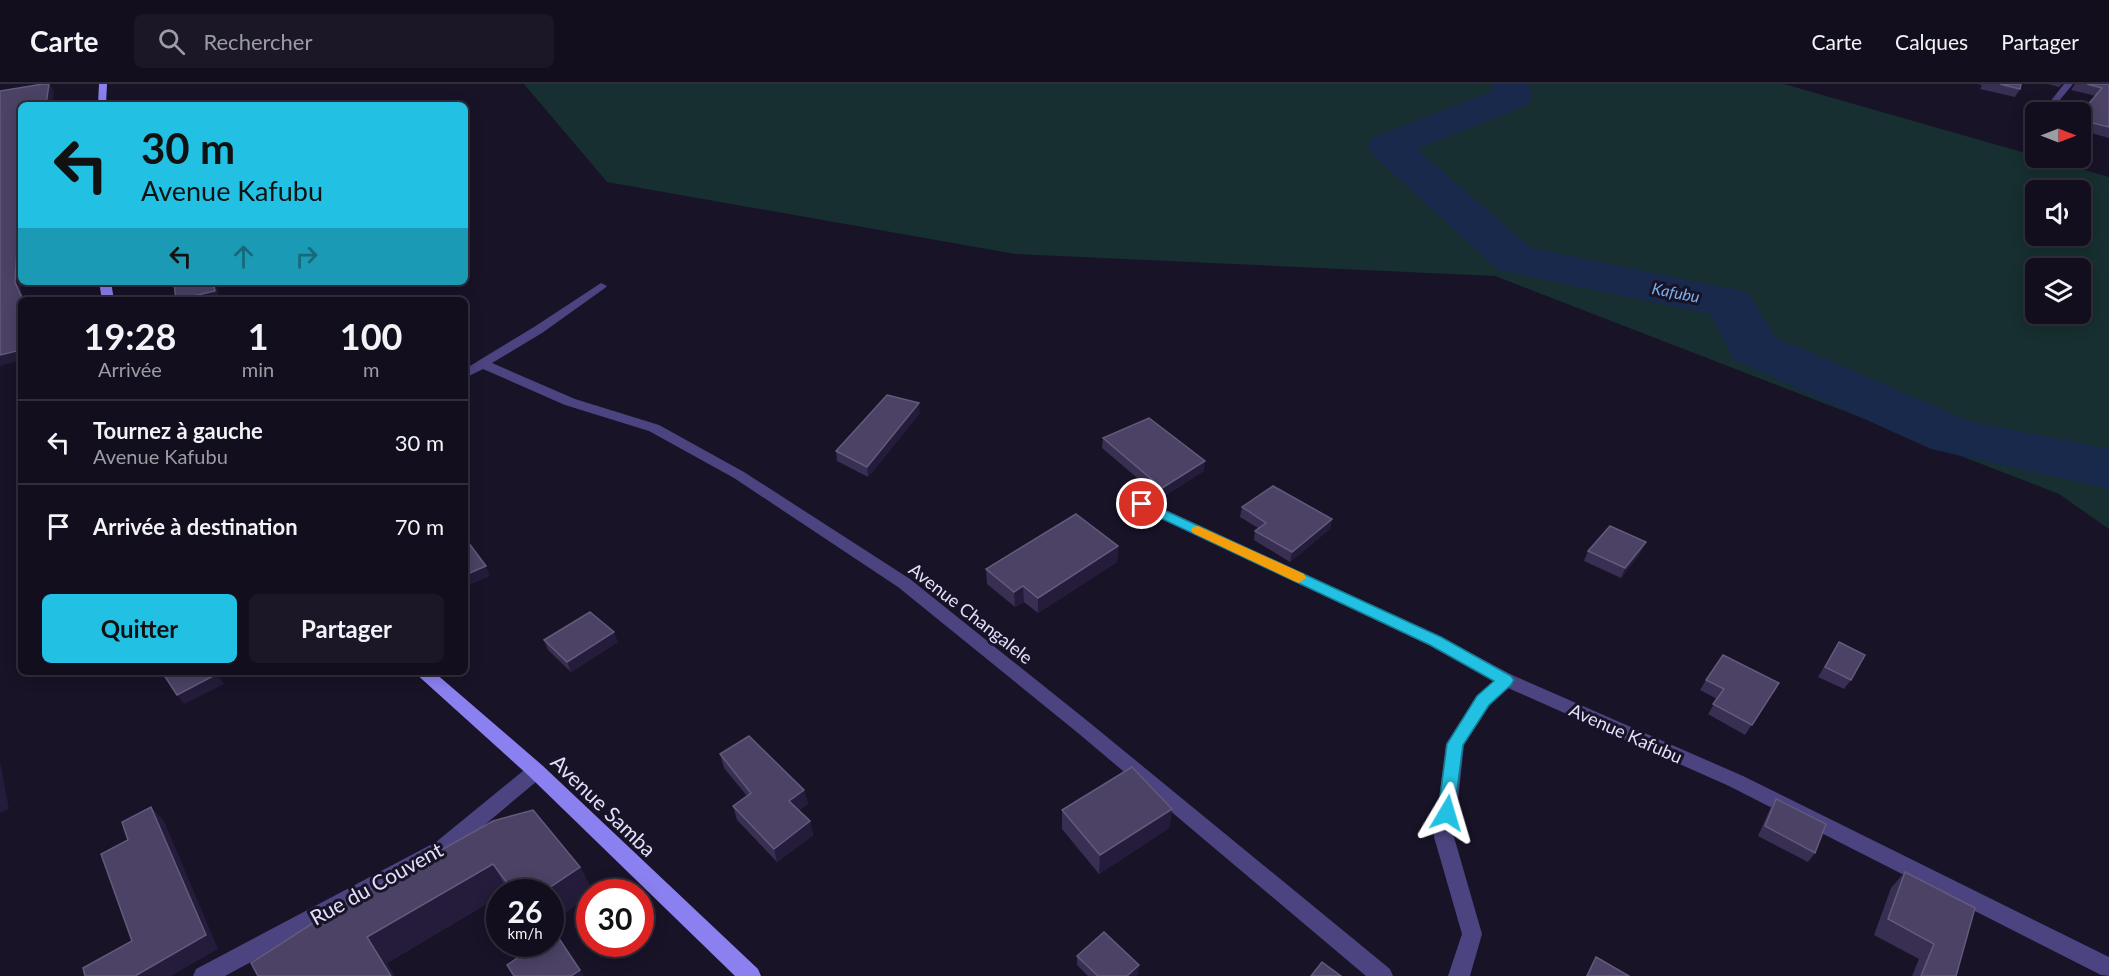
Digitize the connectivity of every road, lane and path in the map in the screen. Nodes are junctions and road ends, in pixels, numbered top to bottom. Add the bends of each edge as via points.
1 (102, 84) edge
2 (2069, 84) edge
3 (102, 102) edge
4 (2054, 102) edge
5 (600, 286) dead end
6 (483, 364) junction
7 (468, 372) edge
8 (1142, 504) dead end
9 (426, 675) edge
10 (1506, 680) junction
11 (536, 771) junction
12 (2109, 968) edge
13 (204, 976) edge
14 (750, 976) edge
15 (1382, 976) edge
16 (1460, 976) edge

1 - 3 street
2 - 4 street
5 - 6 street
6 - 7 street
6 - 15 street, Avenue Changalele via 570,402 654,428 739,475 904,583
8 - 10 street, Avenue Kafubu via 1435,641
9 - 11 street, Avenue Samba
10 - 12 street, Avenue Kafubu via 1736,781
10 - 16 street via 1483,701 1455,744 1444,837 1472,934
11 - 13 street, Rue du Couvent via 443,848
11 - 14 street, Avenue Samba

